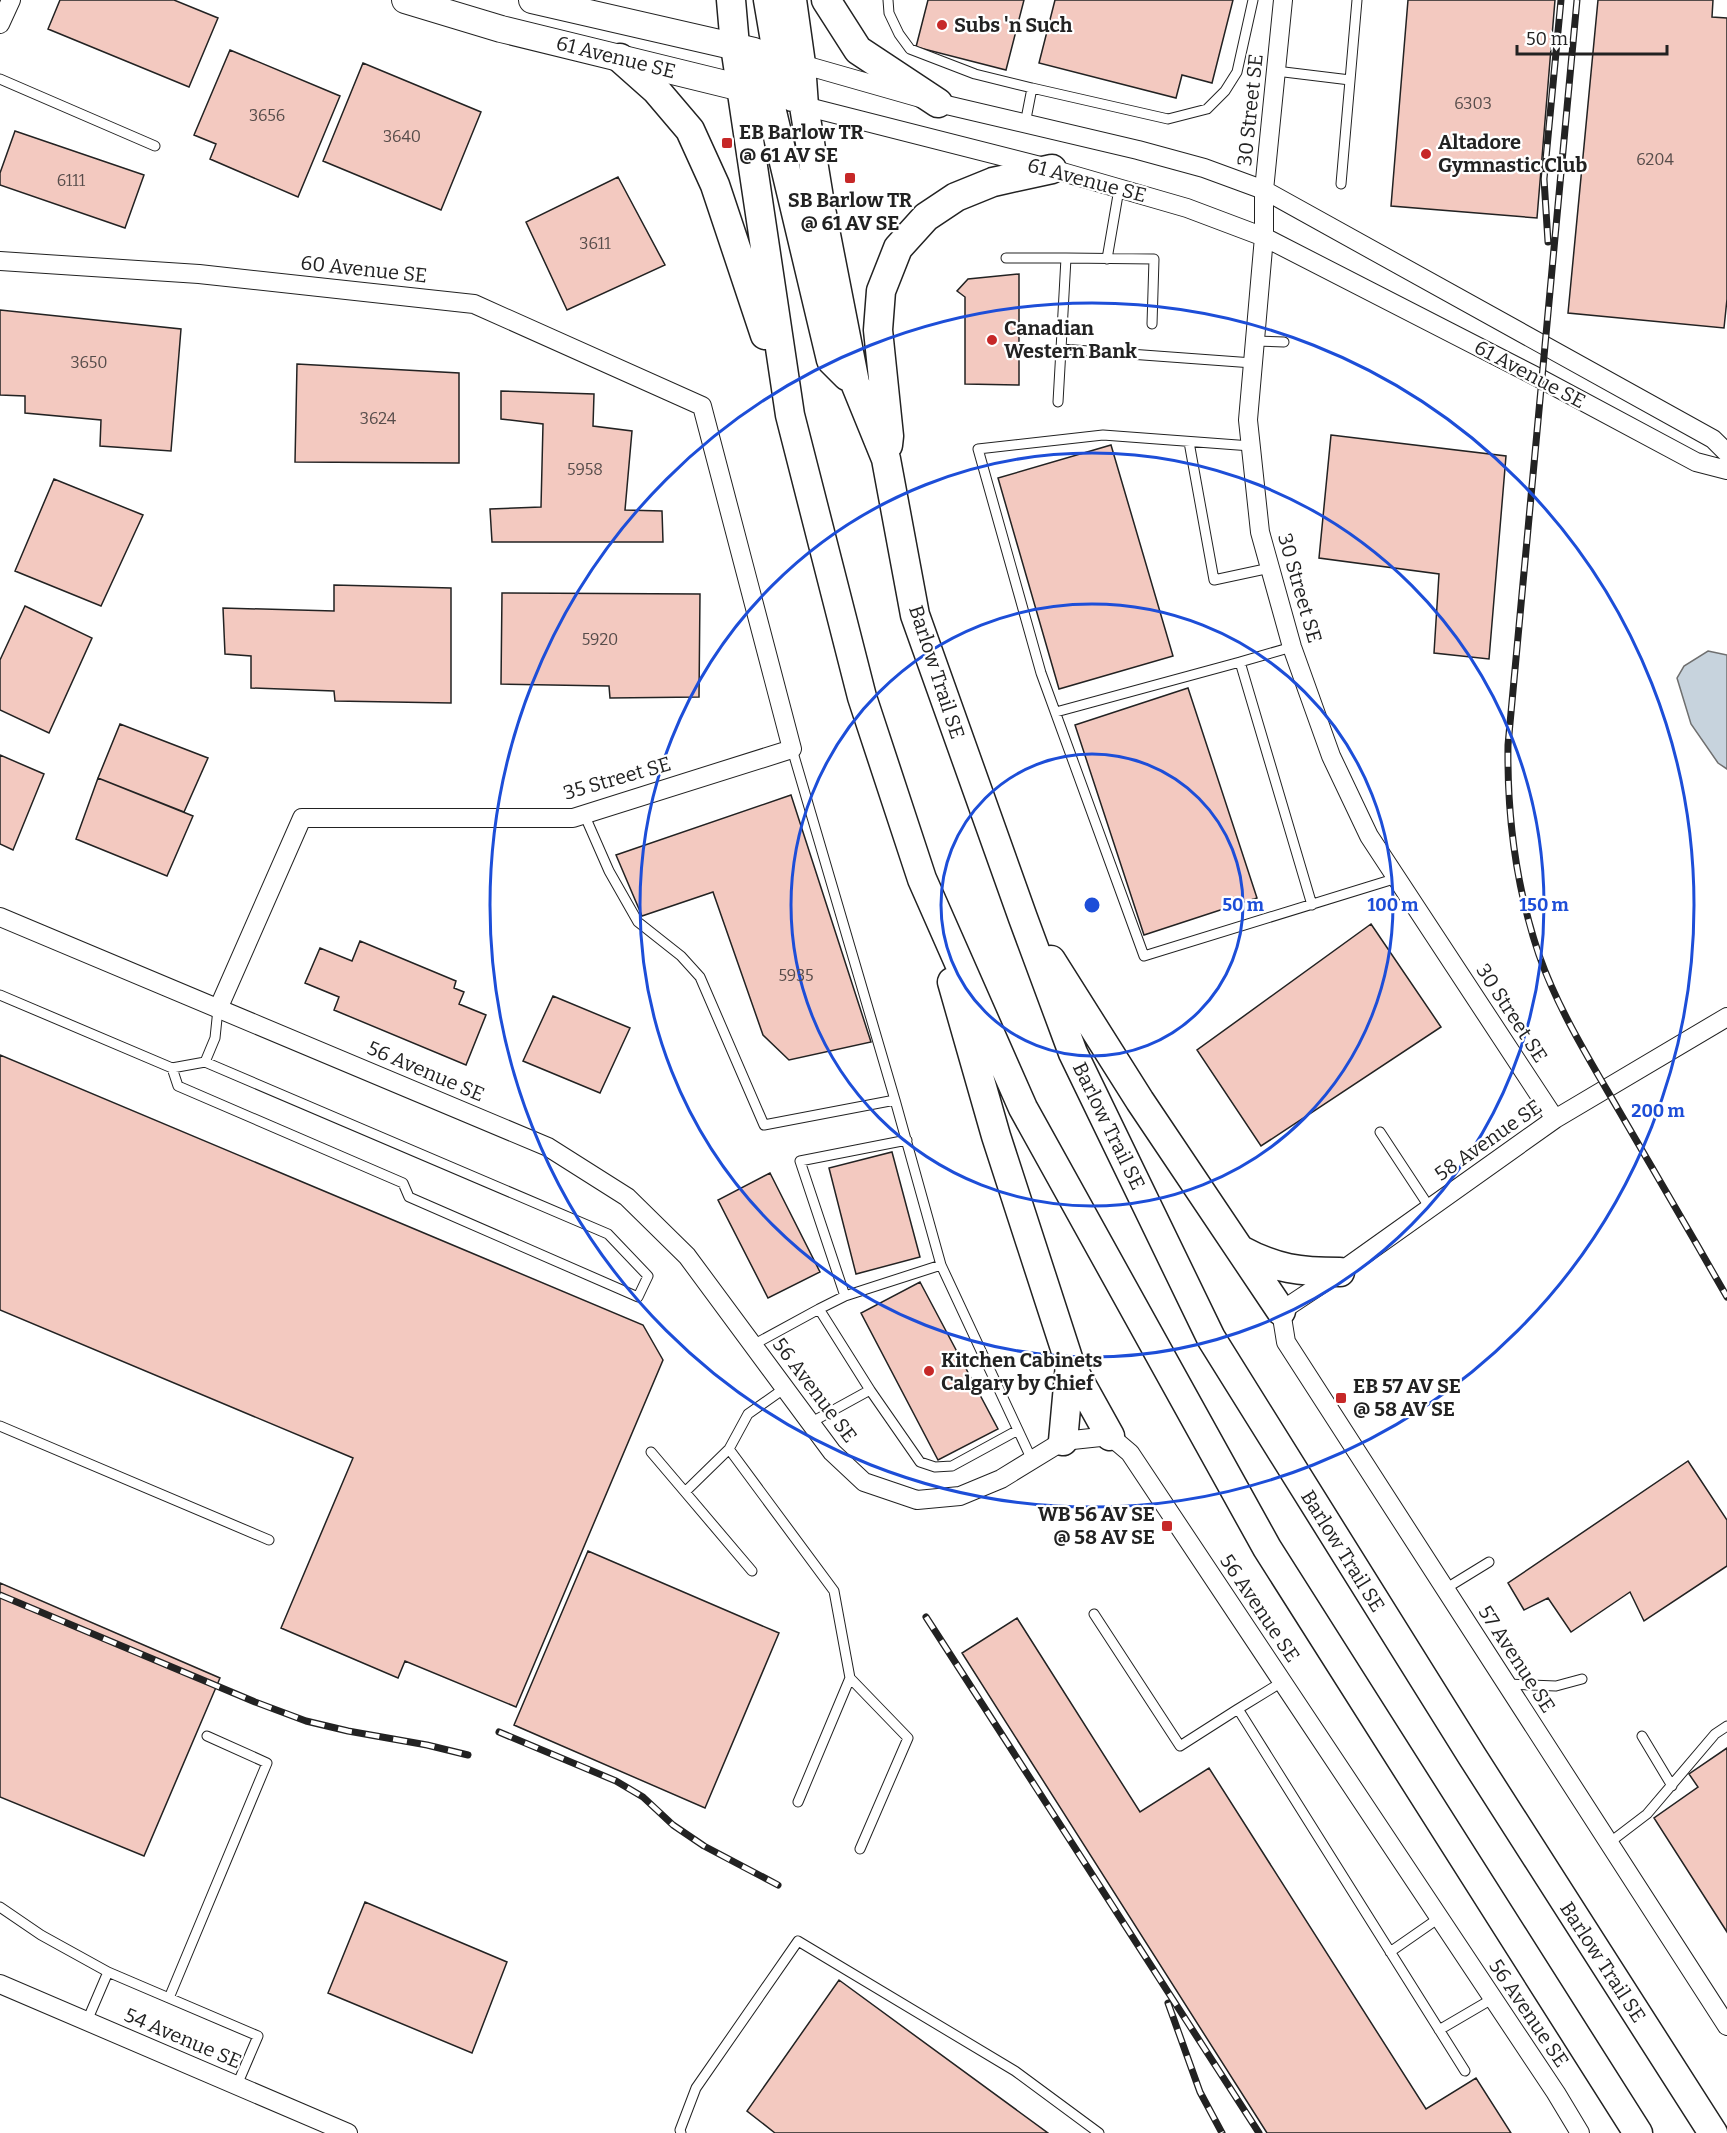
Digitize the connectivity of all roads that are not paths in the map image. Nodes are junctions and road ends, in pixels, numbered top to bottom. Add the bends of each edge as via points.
1 (11, 0) edge
2 (405, 0) edge
3 (532, 0) edge
4 (731, 0) edge
5 (768, 0) edge
6 (792, 0) edge
7 (826, 0) edge
8 (888, 0) edge
9 (1253, 0) edge
10 (1283, 0) edge
11 (1357, 0) edge
12 (0, 24) edge
13 (735, 46) junction
14 (620, 58) junction
15 (790, 61) junction
16 (1276, 71) junction
17 (0, 79) edge
18 (1350, 80) junction
19 (1032, 88) junction
20 (755, 92) junction
21 (938, 103) junction
22 (804, 106) junction
23 (1025, 124) junction
24 (154, 146) dead end
25 (1052, 170) junction
26 (1341, 184) dead end
27 (1119, 189) junction
28 (1264, 190) junction
29 (1264, 237) junction
30 (1006, 258) dead end
31 (1066, 258) junction
32 (1107, 258) junction
33 (0, 261) edge
34 (1152, 324) dead end
35 (1255, 341) junction
36 (1284, 342) dead end
37 (1061, 350) junction
38 (1253, 363) junction
39 (855, 383) junction
40 (1058, 402) dead end
41 (790, 415) junction
42 (1189, 442) junction
43 (1251, 446) junction
44 (1727, 453) edge
45 (886, 459) junction
46 (1727, 470) edge
47 (1270, 568) junction
48 (1292, 647) junction
49 (1240, 662) junction
50 (1056, 712) junction
51 (792, 749) junction
52 (584, 814) junction
53 (1397, 878) junction
54 (922, 879) junction
55 (1312, 905) junction
56 (0, 917) edge
57 (1023, 918) junction
58 (0, 994) edge
59 (218, 1009) junction
60 (1727, 1017) edge
61 (205, 1062) junction
62 (172, 1068) junction
63 (896, 1100) junction
64 (1555, 1119) junction
65 (1380, 1132) dead end
66 (906, 1140) junction
67 (1430, 1208) junction
68 (1240, 1250) junction
69 (941, 1265) junction
70 (1340, 1272) junction
71 (845, 1296) junction
72 (819, 1309) junction
73 (1281, 1311) junction
74 (753, 1345) junction
75 (1070, 1364) junction
76 (785, 1388) junction
77 (870, 1390) junction
78 (810, 1423) junction
79 (0, 1425) edge
80 (1018, 1430) junction
81 (1110, 1436) junction
82 (1063, 1442) junction
83 (729, 1449) junction
84 (651, 1452) dead end
85 (1032, 1460) junction
86 (685, 1492) junction
87 (269, 1540) dead end
88 (1490, 1562) dead end
89 (752, 1571) dead end
90 (1445, 1589) junction
91 (1094, 1614) dead end
92 (850, 1678) junction
93 (1582, 1679) dead end
94 (1282, 1682) junction
95 (1506, 1684) junction
96 (1238, 1709) junction
97 (1727, 1726) edge
98 (207, 1736) dead end
99 (1642, 1736) dead end
100 (1672, 1786) junction
101 (798, 1802) dead end
102 (1609, 1843) junction
103 (860, 1849) dead end
104 (0, 1907) edge
105 (1439, 1918) junction
106 (1390, 1952) junction
107 (108, 1972) junction
108 (0, 1983) edge
109 (169, 1998) junction
110 (1492, 1999) junction
111 (87, 2021) junction
112 (1727, 2026) edge
113 (1439, 2030) junction
114 (1465, 2072) dead end
115 (237, 2085) junction
116 (348, 2133) edge
117 (681, 2133) edge
118 (1099, 2133) edge
119 (1580, 2133) edge
120 (1638, 2133) edge
121 (1713, 2133) edge

1 - 12 street
2 - 14 street, 61 Avenue SE
3 - 13 street, 61 Avenue SE
4 - 13 main road
5 - 15 main road
6 - 15 main road, Barlow Trail SE
7 - 21 main road via 858,50
8 - 19 lane via 889,13 910,49 975,74
9 - 19 lane via 1237,72 1225,92 1207,109 1168,119
10 - 16 street, 30 Street SE
11 - 18 lane
13 - 15 street, 61 Avenue SE
13 - 20 main road
14 - 20 street, 61 Avenue SE
14 - 41 main road via 656,90 690,130 715,185
15 - 21 street, 61 Avenue SE
15 - 22 main road, Barlow Trail SE
16 - 18 lane
16 - 28 street, 30 Street SE
17 - 24 lane
18 - 26 lane
19 - 23 lane
20 - 22 street, 61 Avenue SE
20 - 39 main road via 831,360
20 - 41 main road
21 - 23 street, 61 Avenue SE
22 - 25 street, 61 Avenue SE
22 - 39 main road, Barlow Trail SE
23 - 28 street, 61 Avenue SE via 1204,168
25 - 27 street, 61 Avenue SE
25 - 45 main road via 993,182 956,197 926,217 898,248 881,291 878,330 889,436
27 - 29 street, 61 Avenue SE via 1187,208
27 - 32 lane
28 - 29 street, 30 Street SE
28 - 44 street, 61 Avenue SE via 1713,439
29 - 35 street, 30 Street SE
29 - 46 street, 61 Avenue SE via 1696,462
30 - 31 lane
31 - 32 lane
31 - 37 lane
32 - 34 lane via 1154,260
33 - 51 street, 60 Avenue SE via 199,274 474,304 702,406
35 - 36 lane
35 - 38 street, 30 Street SE
37 - 38 lane
37 - 40 lane
38 - 43 street, 30 Street SE via 1248,420
39 - 45 main road, Barlow Trail SE
41 - 54 main road via 862,697
42 - 43 lane
42 - 47 lane via 1214,579
42 - 50 lane via 1102,435 978,449 1041,673
43 - 47 street, 30 Street SE via 1260,532
45 - 57 main road, Barlow Trail SE via 915,615
47 - 48 street, 30 Street SE
48 - 49 lane
48 - 53 street, 30 Street SE via 1331,756 1369,836
49 - 50 lane
49 - 55 lane
50 - 55 lane via 1144,956
51 - 52 street, 35 Street SE
51 - 63 lane
52 - 59 street, 35 Street SE via 573,818 302,818
52 - 63 lane via 609,871 638,922 700,976 764,1125
53 - 55 lane
53 - 64 street, 30 Street SE
54 - 75 main road via 996,1136
54 - 120 main road via 1023,1108 1267,1548
56 - 59 street, 56 Avenue SE
57 - 68 main road
57 - 121 main road, Barlow Trail SE via 1073,1053 1211,1338
58 - 62 lane
59 - 61 lane via 215,1038
59 - 74 street, 56 Avenue SE via 548,1147 627,1197 687,1256
60 - 64 street, 58 Avenue SE
61 - 62 lane
61 - 62 lane via 608,1234 648,1276 638,1297 409,1197 403,1183 178,1086
63 - 66 lane
64 - 67 street, 58 Avenue SE
65 - 67 lane
66 - 69 lane
66 - 71 lane via 800,1161
67 - 70 street, 58 Avenue SE
68 - 70 main road via 1277,1266 1306,1272
68 - 73 main road
69 - 71 lane
69 - 80 lane
70 - 73 street, 58 Avenue SE
71 - 72 lane
72 - 74 lane
72 - 77 lane
73 - 90 street, 57 Avenue SE via 1286,1342
74 - 76 street, 56 Avenue SE
75 - 81 main road
75 - 82 main road
76 - 78 street, 56 Avenue SE
76 - 83 lane via 748,1414
77 - 78 lane
77 - 80 lane via 920,1462 935,1467 952,1466
78 - 85 street, 56 Avenue SE via 832,1452 864,1482 917,1500 960,1496 1001,1479
79 - 87 lane
80 - 85 lane
81 - 82 street, 56 Avenue SE
81 - 94 street, 56 Avenue SE via 1130,1453
82 - 85 street, 56 Avenue SE
83 - 86 lane
83 - 92 lane via 834,1591
84 - 86 lane
86 - 89 lane
88 - 90 lane
90 - 95 street, 57 Avenue SE
91 - 96 lane via 1180,1746
92 - 101 lane
92 - 103 lane via 908,1738
93 - 95 lane via 1556,1686
94 - 96 lane
94 - 105 street, 56 Avenue SE
95 - 102 street, 57 Avenue SE
96 - 106 lane
97 - 100 lane via 1715,1734
98 - 109 lane via 267,1763
99 - 100 lane
100 - 102 lane via 1647,1814
102 - 112 street, 57 Avenue SE
104 - 107 lane
105 - 106 lane
105 - 110 street, 56 Avenue SE
106 - 113 lane
107 - 109 lane
107 - 111 lane
108 - 111 street, 54 Avenue SE
109 - 115 lane via 258,2036
110 - 113 lane
110 - 119 street, 56 Avenue SE
111 - 115 street, 54 Avenue SE
113 - 114 lane
115 - 116 street, 54 Avenue SE
117 - 118 lane via 696,2088 798,1941 1014,2071

